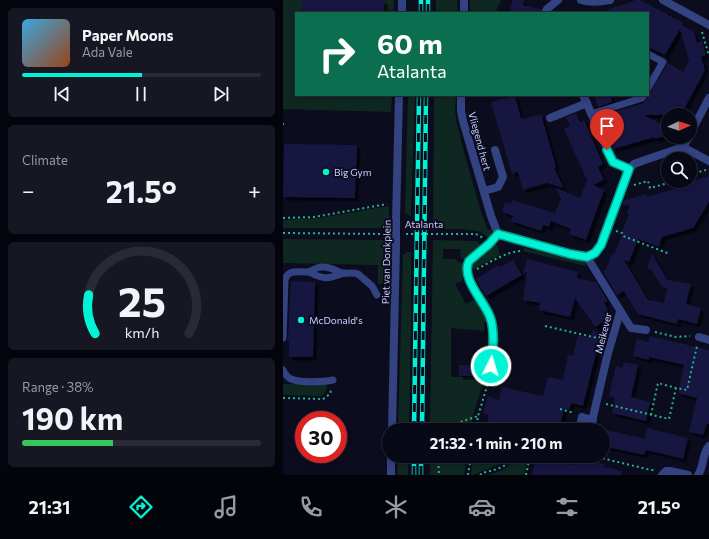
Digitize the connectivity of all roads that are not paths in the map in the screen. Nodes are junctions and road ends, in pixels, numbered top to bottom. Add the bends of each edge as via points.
1 (402, 0) edge
2 (464, 0) edge
3 (558, 0) edge
4 (581, 0) edge
5 (610, 0) edge
6 (663, 0) edge
7 (402, 12) edge
8 (464, 12) edge
9 (546, 12) edge
10 (709, 25) edge
11 (649, 55) edge
12 (649, 86) edge
13 (399, 96) edge
14 (461, 96) edge
15 (584, 96) edge
16 (643, 96) edge
17 (709, 98) edge
18 (587, 103) junction
19 (591, 114) junction
20 (550, 118) dead end
21 (697, 121) edge
22 (685, 144) edge
23 (683, 147) junction
24 (495, 150) dead end
25 (709, 161) edge
26 (629, 169) junction
27 (484, 191) junction
28 (498, 234) junction
29 (587, 257) junction
30 (309, 272) junction
31 (344, 273) junction
32 (377, 295) dead end
33 (620, 312) junction
34 (646, 330) road end
35 (283, 338) edge
36 (699, 338) road end
37 (709, 340) edge
38 (283, 370) edge
39 (490, 374) road end
40 (333, 380) road end
41 (593, 420) junction
42 (392, 423) edge
43 (581, 423) edge
44 (592, 423) edge
45 (709, 446) edge
46 (391, 463) edge
47 (391, 475) edge
48 (662, 475) edge
49 (688, 475) edge
50 (697, 475) edge

1 - 7 street
2 - 8 street
3 - 9 street
4 - 5 street
6 - 10 street
11 - 12 lane via 663,62
13 - 42 street, Piet van Donkplein, bridge
14 - 27 street, Vliegend hert via 463,121
15 - 18 street
16 - 19 lane
17 - 21 street
18 - 19 street
18 - 20 street
19 - 26 street via 613,162
22 - 23 street
23 - 25 street
23 - 26 street via 634,164
24 - 27 street, Vliegend hert via 503,177 498,187
26 - 29 street via 601,245 595,253
27 - 28 street, Vliegend hert
28 - 29 street
28 - 39 street via 467,265 468,277 490,317 493,333
29 - 33 street, Meikever
30 - 31 lane via 319,267 331,267
30 - 31 lane via 319,278 331,278
30 - 35 lane via 292,272 286,277
31 - 32 lane via 358,274 372,286
33 - 34 street via 631,328
33 - 41 street, Meikever
36 - 37 street
38 - 40 lane via 286,376 295,381
41 - 43 street via 582,417
41 - 44 street, Meikever
45 - 50 street
46 - 47 street
48 - 49 street via 666,471

